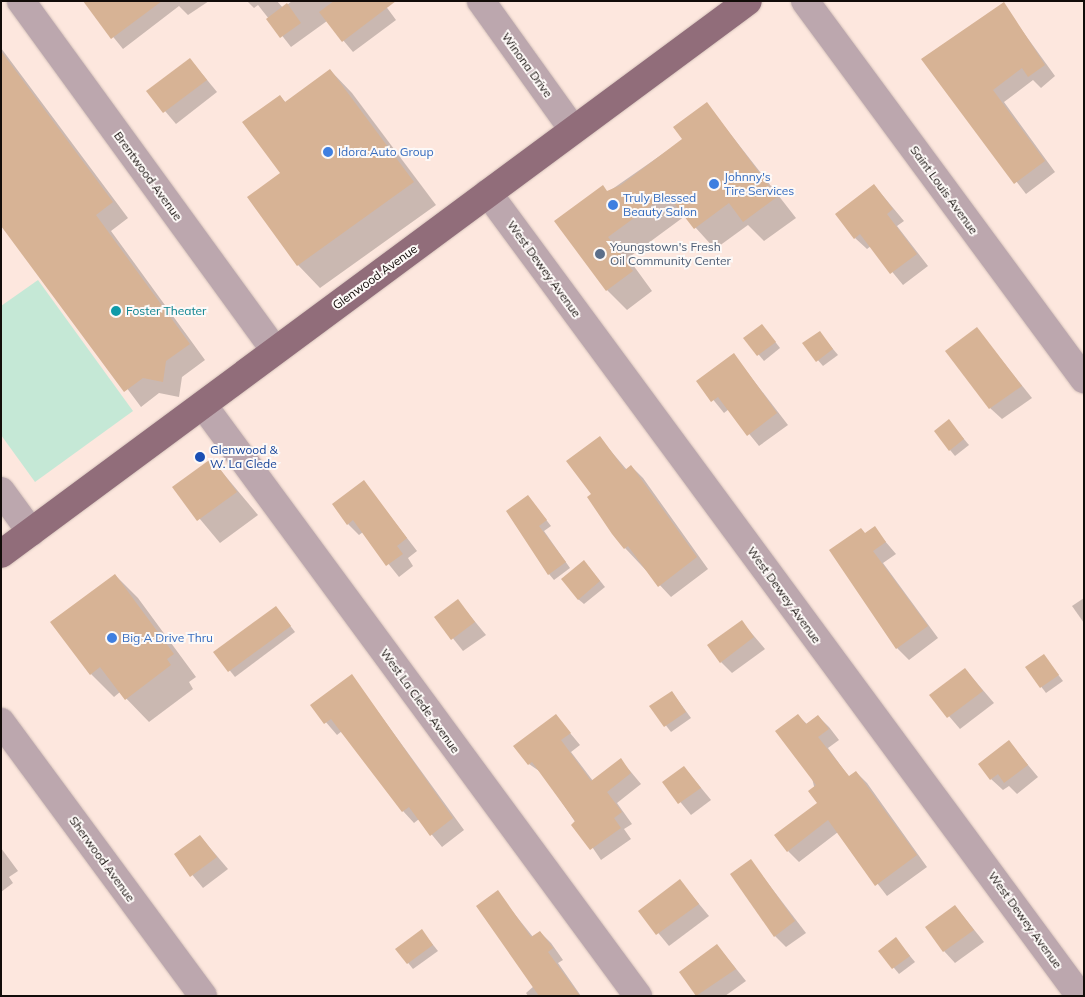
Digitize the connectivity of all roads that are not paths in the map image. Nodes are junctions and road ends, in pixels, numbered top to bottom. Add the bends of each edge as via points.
1 (21, 1) edge
2 (481, 1) edge
3 (748, 1) edge
4 (805, 1) edge
5 (572, 128) junction
6 (488, 193) junction
7 (275, 351) junction
8 (1084, 378) edge
9 (203, 405) junction
10 (1, 491) edge
11 (31, 532) junction
12 (1, 554) edge
13 (1, 722) edge
14 (203, 996) edge
15 (638, 996) edge
16 (1080, 996) edge

1 - 7 street, Brentwood Avenue
2 - 5 street, Winona Drive
3 - 5 main road, Glenwood Avenue
4 - 8 street, Saint Louis Avenue
5 - 6 main road, Glenwood Avenue
6 - 7 main road, Glenwood Avenue
6 - 16 street, West Dewey Avenue
7 - 9 main road, Glenwood Avenue
9 - 11 main road, Glenwood Avenue
9 - 15 street, West La Clede Avenue
10 - 11 street
11 - 12 main road, Glenwood Avenue
13 - 14 street, Sherwood Avenue

